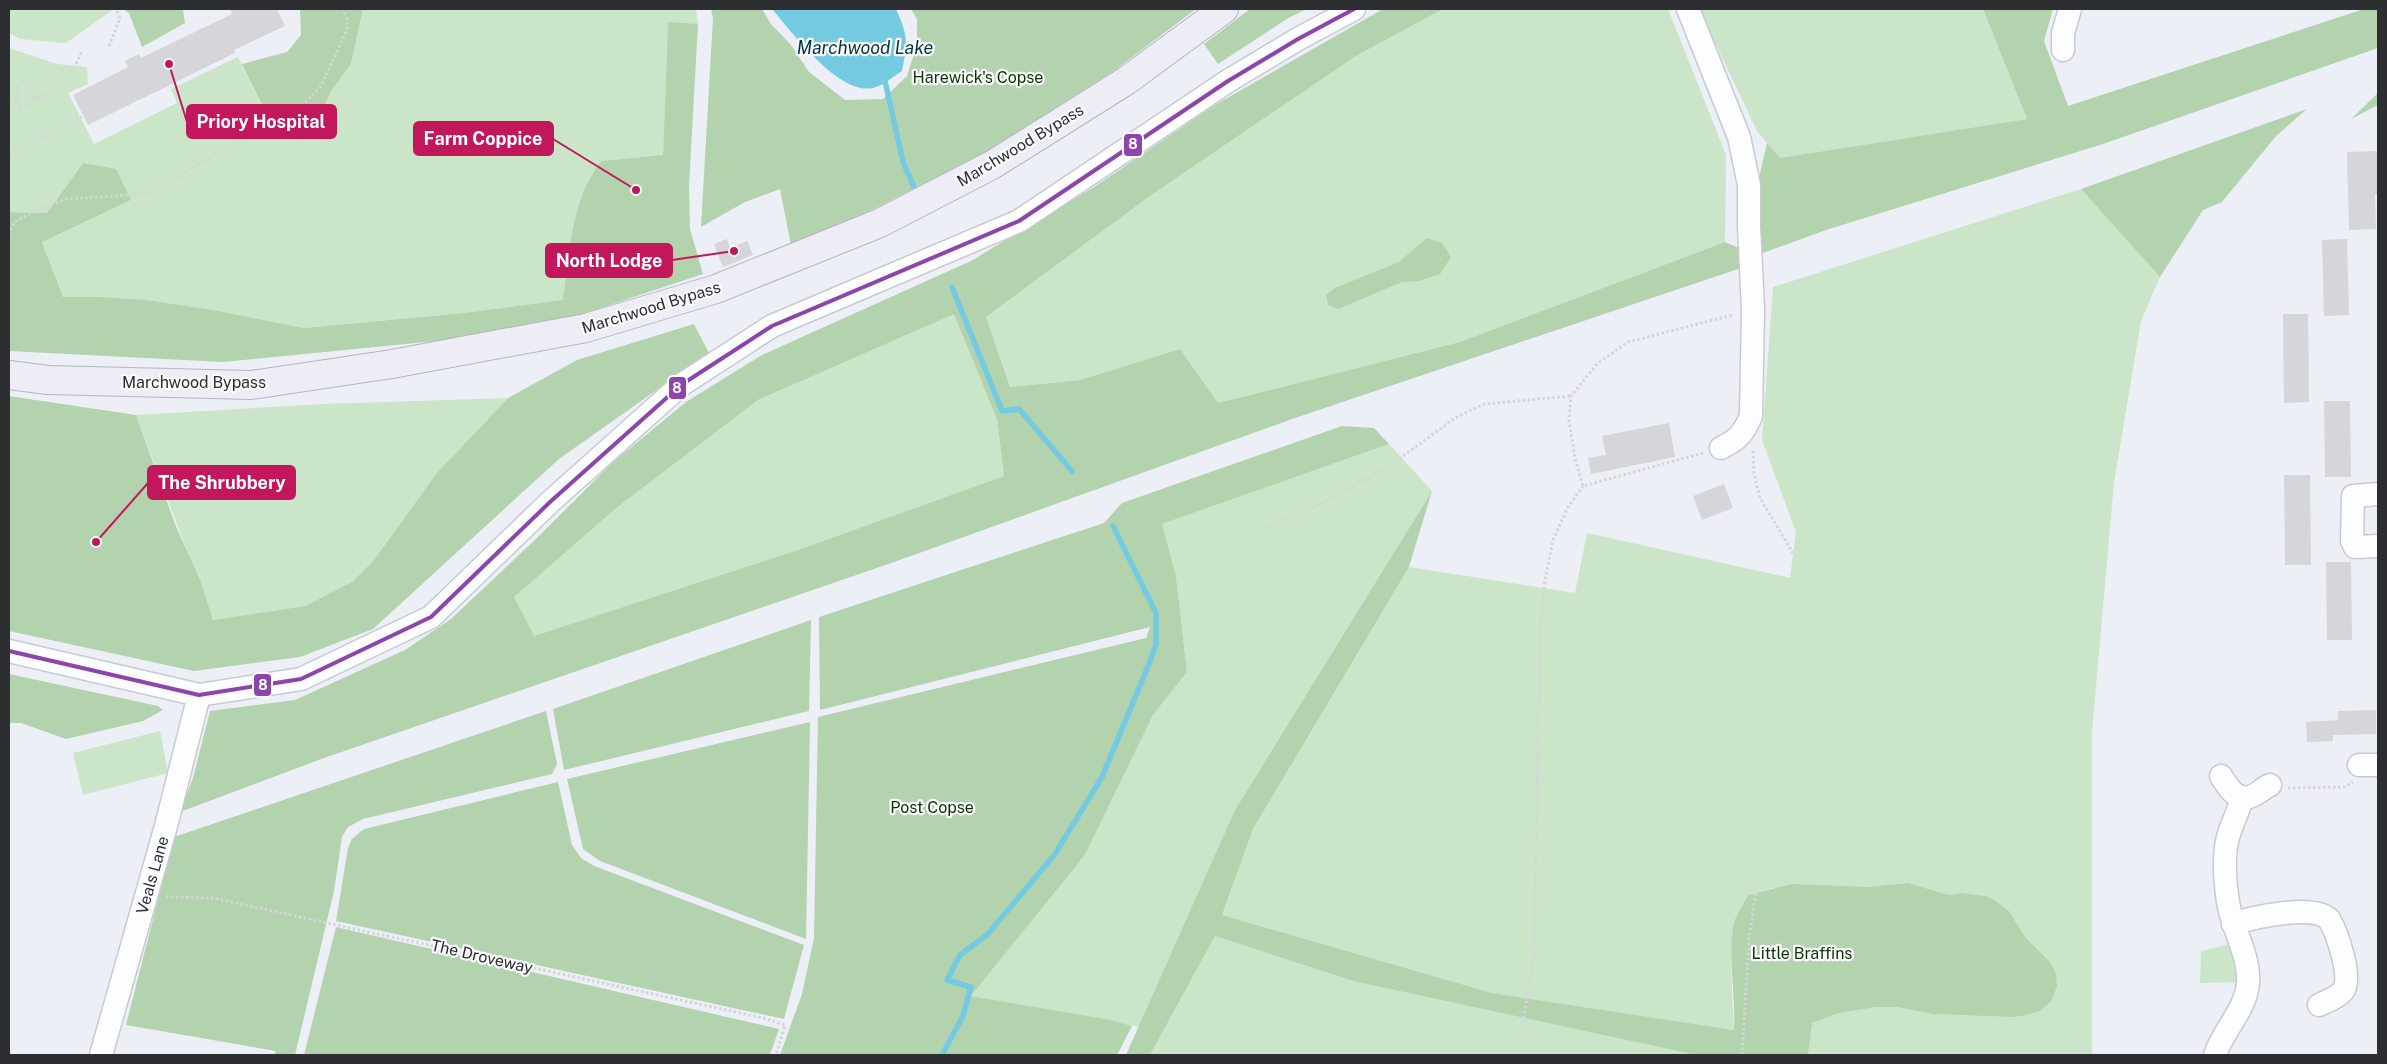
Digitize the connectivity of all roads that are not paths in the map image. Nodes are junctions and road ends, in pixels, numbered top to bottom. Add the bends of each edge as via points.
1 (1224, 9) edge
2 (1354, 9) edge
3 (1688, 9) edge
4 (2070, 9) edge
5 (2063, 50) dead end
6 (9, 375) edge
7 (1721, 448) road end
8 (2378, 494) edge
9 (2378, 546) edge
10 (9, 650) edge
11 (200, 694) junction
12 (2221, 776) dead end
13 (2267, 786) road end
14 (2242, 797) junction
15 (2233, 924) junction
16 (2319, 1005) dead end
17 (101, 1055) edge
18 (2215, 1055) edge

1 - 6 main road, Marchwood Bypass via 1126,81 992,165 880,223 716,289 586,328 392,364 250,385 48,380
2 - 11 street via 1228,81 1018,221 772,326 681,385 550,502 430,617 301,679
3 - 7 street via 1739,137 1749,185 1753,310 1751,416 1744,432
4 - 5 street via 2063,33
8 - 9 street via 2353,496 2352,541 2355,547
10 - 11 street
11 - 17 street, Veals Lane
12 - 14 street via 2233,794
13 - 14 street via 2252,796
14 - 15 street via 2226,853 2226,885
15 - 16 street via 2263,916 2297,913 2320,914 2329,919 2346,970 2346,983 2338,995
15 - 18 street via 2245,959 2248,983 2242,1005

